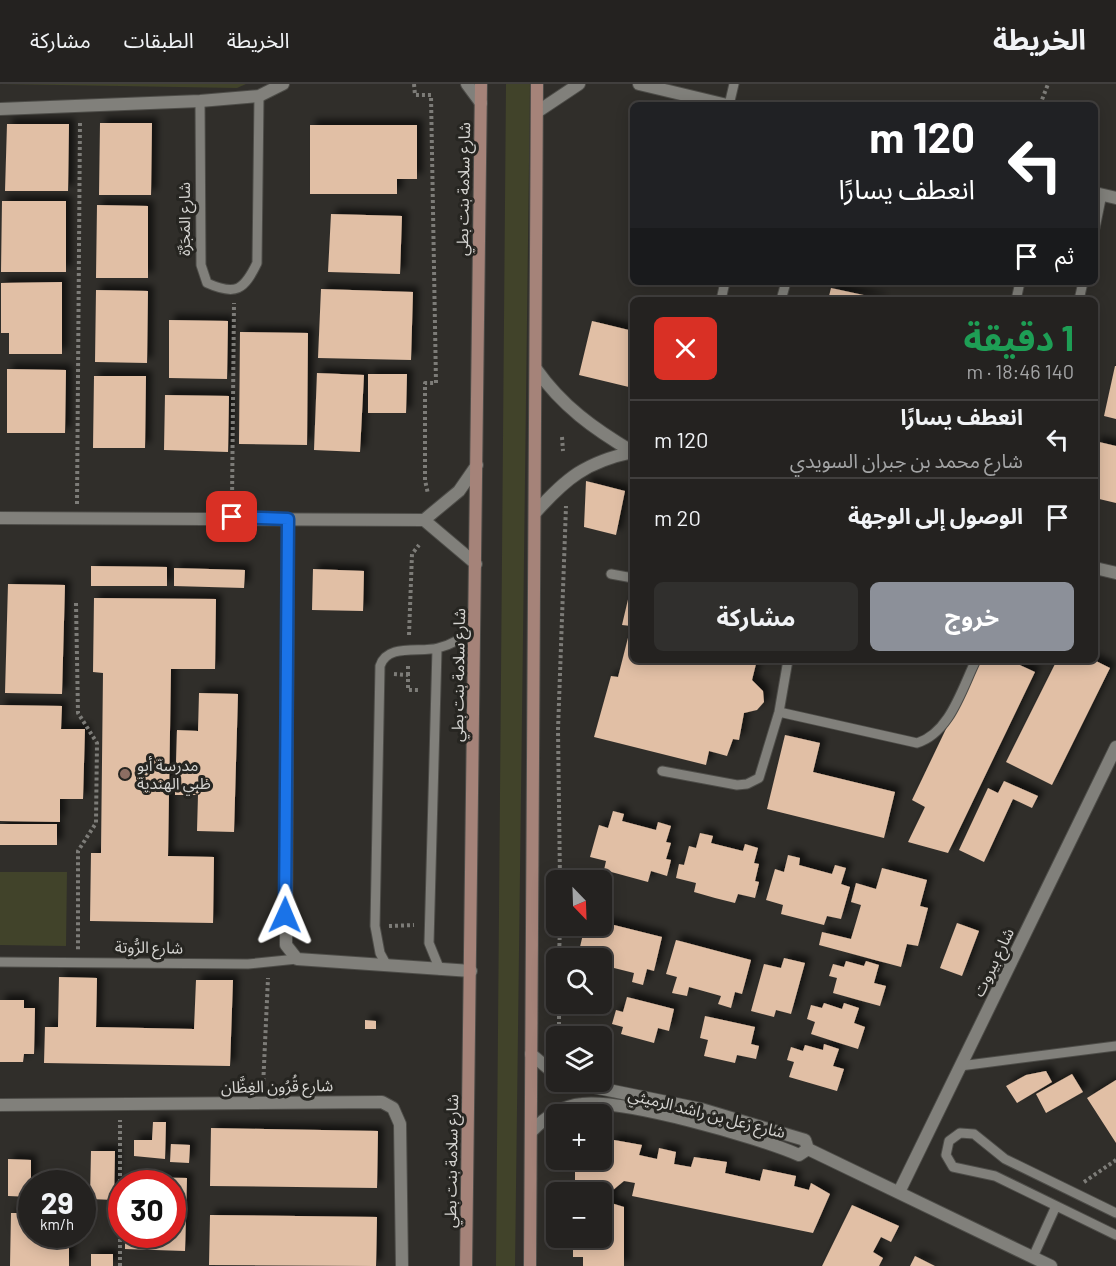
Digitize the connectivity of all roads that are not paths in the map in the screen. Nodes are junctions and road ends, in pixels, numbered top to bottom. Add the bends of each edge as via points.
1 (281, 84) edge
2 (467, 84) edge
3 (481, 84) edge
4 (537, 84) edge
5 (579, 84) edge
6 (639, 84) edge
7 (734, 84) edge
8 (671, 88) edge
9 (259, 96) junction
10 (200, 101) junction
11 (718, 102) edge
12 (729, 102) edge
13 (481, 103) junction
14 (0, 109) edge
15 (537, 112) junction
16 (1099, 193) edge
17 (1116, 198) edge
18 (536, 369) junction
19 (630, 450) edge
20 (630, 453) edge
21 (477, 465) junction
22 (535, 513) junction
23 (0, 518) edge
24 (288, 519) junction
25 (424, 520) junction
26 (476, 564) junction
27 (1098, 569) edge
28 (1116, 573) edge
29 (611, 574) dead end
30 (630, 577) edge
31 (475, 628) junction
32 (437, 648) junction
33 (787, 663) edge
34 (974, 663) edge
35 (779, 712) junction
36 (1116, 747) edge
37 (662, 771) dead end
38 (297, 960) junction
39 (0, 962) edge
40 (387, 966) junction
41 (441, 970) junction
42 (471, 971) junction
43 (1116, 1046) edge
44 (531, 1054) junction
45 (960, 1066) junction
46 (546, 1067) edge
47 (612, 1090) edge
48 (0, 1105) edge
49 (531, 1132) junction
50 (808, 1149) junction
51 (899, 1192) junction
52 (1056, 1206) junction
53 (1116, 1213) edge
54 (1116, 1235) edge
55 (1032, 1257) junction
56 (402, 1266) edge
57 (466, 1266) edge
58 (530, 1266) edge
59 (1051, 1266) edge

1 - 9 street
2 - 13 street
3 - 13 main road, شارع سلامة بنت بطي
4 - 15 main road
5 - 15 street
6 - 8 street
7 - 12 lane
8 - 11 street
9 - 10 street
9 - 10 lane, شارع المَجَرَّة via 257,263 248,283 235,290 207,283 201,265
10 - 14 street
13 - 21 main road, شارع سلامة بنت بطي
15 - 18 main road
16 - 17 street
18 - 19 street via 579,417
18 - 22 main road
20 - 22 street via 590,464 569,477
21 - 25 street via 459,491
21 - 26 main road, شارع سلامة بنت بطي
22 - 44 main road
23 - 24 street
24 - 25 street
24 - 38 street via 285,938 288,952
25 - 26 street
26 - 31 main road, شارع سلامة بنت بطي
27 - 28 street
29 - 30 lane
31 - 32 lane via 457,641
31 - 42 main road, شارع سلامة بنت بطي
32 - 40 lane via 389,653 381,661 375,926
32 - 41 lane via 430,924 431,950
33 - 35 lane
34 - 35 lane via 941,729 918,743
35 - 37 lane via 759,778 737,785
36 - 45 street, شارع بيروت
38 - 39 lane, شارع الرُّوتة
38 - 40 street, شارع الرُّوتة
40 - 41 street, شارع الرُّوتة
41 - 42 street, شارع الرُّوتة
42 - 57 main road, شارع سلامة بنت بطي
43 - 45 lane
44 - 46 street
44 - 49 main road
45 - 51 street, شارع بيروت
47 - 50 street, شارع زعل بن راشد الرميثي via 751,1122 805,1140
48 - 56 street, شارع قُرُون الغِظَّان via 382,1101 393,1108 400,1124
49 - 50 street, شارع زعل بن راشد الرميثي via 561,1109 597,1103 697,1124 799,1155
49 - 58 main road
50 - 51 street, شارع زعل بن راشد الرميثي
51 - 55 street, شارع زعل بن راشد الرميثي
52 - 53 lane via 995,1176 953,1167 946,1155 949,1141 960,1133 974,1134 1005,1159
52 - 54 lane
52 - 55 lane
55 - 59 street, شارع زعل بن راشد الرميثي

